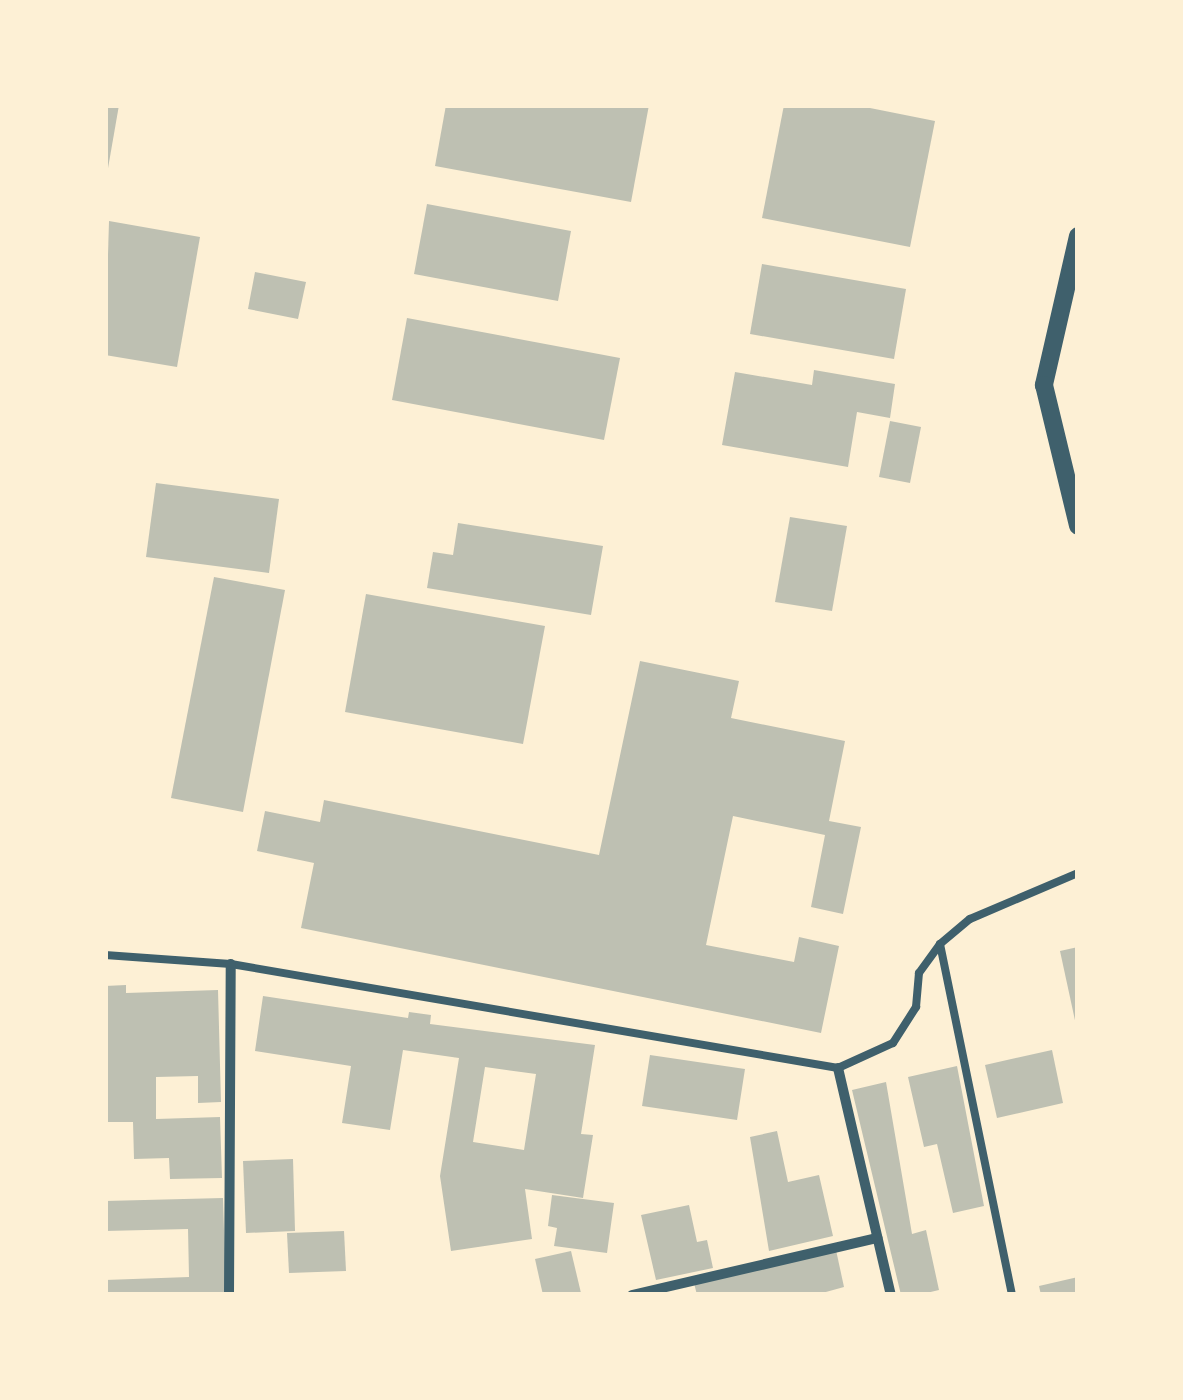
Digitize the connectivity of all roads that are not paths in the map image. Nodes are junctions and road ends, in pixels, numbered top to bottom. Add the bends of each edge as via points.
1 (1078, 236) edge
2 (1078, 526) edge
3 (1078, 873) edge
4 (940, 944) junction
5 (105, 954) edge
6 (232, 964) junction
7 (838, 1068) junction
8 (878, 1238) junction
9 (229, 1295) edge
10 (632, 1295) edge
11 (891, 1295) edge
12 (1012, 1295) edge

1 - 2 street via 1044,385
3 - 4 lane via 970,919
4 - 7 lane via 919,974 916,1007 893,1043
4 - 12 lane
5 - 6 lane
6 - 7 lane
6 - 9 street
7 - 8 street
8 - 10 street
8 - 11 street

